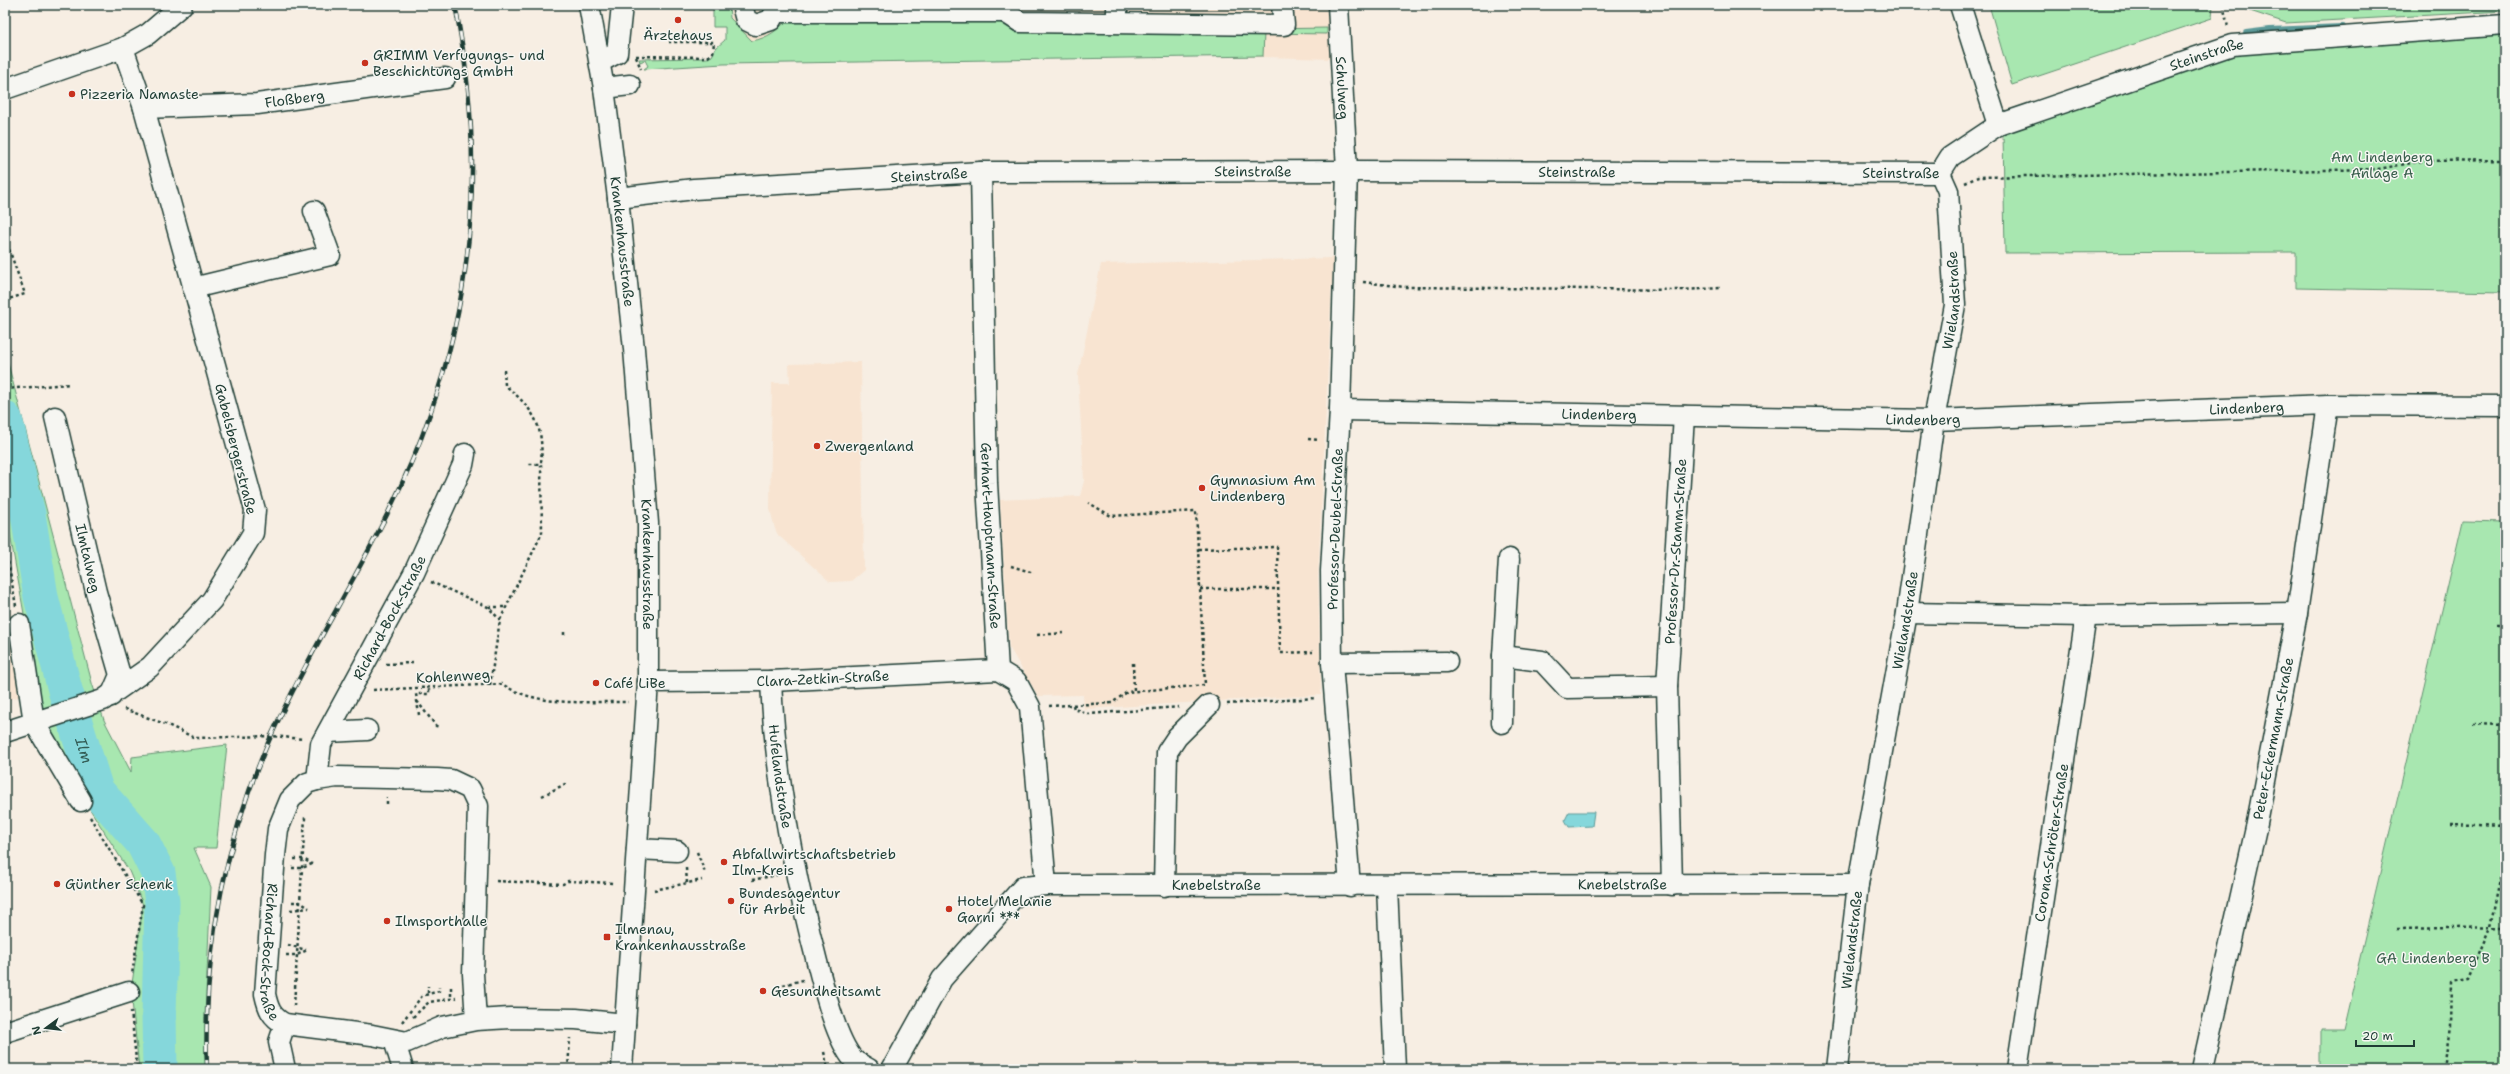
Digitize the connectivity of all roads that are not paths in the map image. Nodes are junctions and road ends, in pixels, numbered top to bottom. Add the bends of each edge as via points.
1 (182, 5) edge
2 (589, 5) edge
3 (622, 5) edge
4 (742, 5) edge
5 (1282, 5) edge
6 (1338, 5) edge
7 (1960, 5) edge
8 (775, 8) edge
9 (999, 9) edge
10 (1117, 14) edge
11 (2505, 25) edge
12 (123, 48) junction
13 (600, 62) junction
14 (445, 78) dead end
15 (630, 85) dead end
16 (604, 88) junction
17 (5, 89) edge
18 (144, 108) junction
19 (1998, 125) junction
20 (1347, 171) junction
21 (981, 172) junction
22 (1940, 173) junction
23 (618, 198) junction
24 (314, 211) dead end
25 (193, 288) junction
26 (2328, 405) junction
27 (2505, 406) edge
28 (1340, 410) junction
29 (1684, 416) junction
30 (55, 417) dead end
31 (1934, 420) junction
32 (465, 454) dead end
33 (1509, 559) dead end
34 (1907, 613) junction
35 (2297, 613) junction
36 (2086, 616) junction
37 (19, 624) road end
38 (1503, 656) junction
39 (1447, 662) dead end
40 (1332, 663) junction
41 (998, 670) junction
42 (771, 681) junction
43 (648, 682) junction
44 (1666, 686) junction
45 (105, 698) junction
46 (1209, 705) dead end
47 (38, 721) junction
48 (1502, 723) dead end
49 (367, 730) dead end
50 (5, 732) edge
51 (325, 738) junction
52 (317, 780) junction
53 (81, 801) road end
54 (636, 849) junction
55 (677, 851) dead end
56 (1858, 884) junction
57 (1046, 885) junction
58 (1672, 885) junction
59 (1164, 886) junction
60 (1350, 886) junction
61 (1387, 886) junction
62 (129, 992) road end
63 (476, 1020) junction
64 (625, 1024) junction
65 (289, 1025) junction
66 (5, 1032) edge
67 (394, 1040) junction
68 (285, 1069) edge
69 (403, 1069) edge
70 (622, 1069) edge
71 (869, 1069) edge
72 (892, 1069) edge
73 (1395, 1069) edge
74 (1837, 1069) edge
75 (2016, 1069) edge
76 (2202, 1069) edge

1 - 12 street via 148,34
2 - 13 street, Krankenhausstraße
3 - 13 street via 617,53
4 - 8 street via 746,20 756,25 766,24
5 - 10 street via 1284,25
6 - 20 street, Schulweg
7 - 19 street
8 - 9 street
9 - 10 street via 1020,22
11 - 19 street, Steinstraße via 2232,45
12 - 17 street
12 - 18 street, Gabelsbergerstraße
13 - 16 street, Krankenhausstraße
14 - 18 street, Floßberg via 257,104
15 - 16 street
16 - 23 street, Krankenhausstraße
18 - 25 street, Gabelsbergerstraße
19 - 22 street, Steinstraße via 1950,157
20 - 21 street, Steinstraße
20 - 22 street, Steinstraße
20 - 28 street, Professor-Deubel-Straße
21 - 23 street, Steinstraße via 694,189
21 - 41 street, Gerhart-Hauptmann-Straße via 987,483
22 - 31 street, Wielandstraße via 1948,191 1955,305
23 - 43 street, Krankenhausstraße via 639,401 648,523
24 - 25 street via 330,255
25 - 45 street, Gabelsbergerstraße via 255,510 253,533 212,600 150,667
26 - 27 street, Lindenberg
26 - 31 street, Lindenberg
26 - 35 street, Peter-Eckermann-Straße
28 - 29 street, Lindenberg
28 - 40 street, Professor-Deubel-Straße via 1331,571
29 - 31 street, Lindenberg
29 - 44 street, Professor-Dr.-Stamm-Straße
30 - 45 street, Ilmtalweg via 96,592 120,675
31 - 34 street, Wielandstraße
32 - 51 street, Richard-Bock-Straße via 463,465 433,536
33 - 38 street
34 - 36 street
34 - 56 street, Wielandstraße
35 - 36 street
35 - 76 street, Peter-Eckermann-Straße via 2256,828
36 - 75 street, Corona-Schröter-Straße
37 - 47 street
38 - 44 street via 1542,661 1567,688
38 - 48 street
39 - 40 street
40 - 60 street, Professor-Deubel-Straße
41 - 42 street, Clara-Zetkin-Straße
41 - 57 street via 1016,681 1030,707
42 - 43 street, Clara-Zetkin-Straße
42 - 71 street, Hufelandstraße via 784,811 795,872 823,985 838,1029 854,1059
43 - 54 street, Krankenhausstraße
44 - 58 street, Professor-Dr.-Stamm-Straße
45 - 47 street, Gabelsbergerstraße
46 - 59 street via 1177,737 1167,752
47 - 50 street, Gabelsbergerstraße
47 - 53 street
49 - 51 street
51 - 52 street, Richard-Bock-Straße
52 - 63 street, Richard-Bock-Straße via 437,779 451,780 470,789 478,806 473,974
52 - 65 street, Richard-Bock-Straße via 306,782 290,800 278,829 265,994 268,1007 275,1019
54 - 55 street
54 - 64 street, Krankenhausstraße
56 - 58 street, Knebelstraße
56 - 74 street, Wielandstraße
57 - 59 street, Knebelstraße
57 - 72 street, Knebelstraße via 1023,887 942,979
58 - 61 street, Knebelstraße
59 - 60 street, Knebelstraße
60 - 61 street, Knebelstraße
61 - 73 street
62 - 66 street
63 - 64 street, Richard-Bock-Straße via 510,1018
63 - 67 street, Richard-Bock-Straße via 442,1027 407,1042
64 - 70 street, Krankenhausstraße
65 - 67 street, Richard-Bock-Straße
65 - 68 street via 280,1042
67 - 69 street

